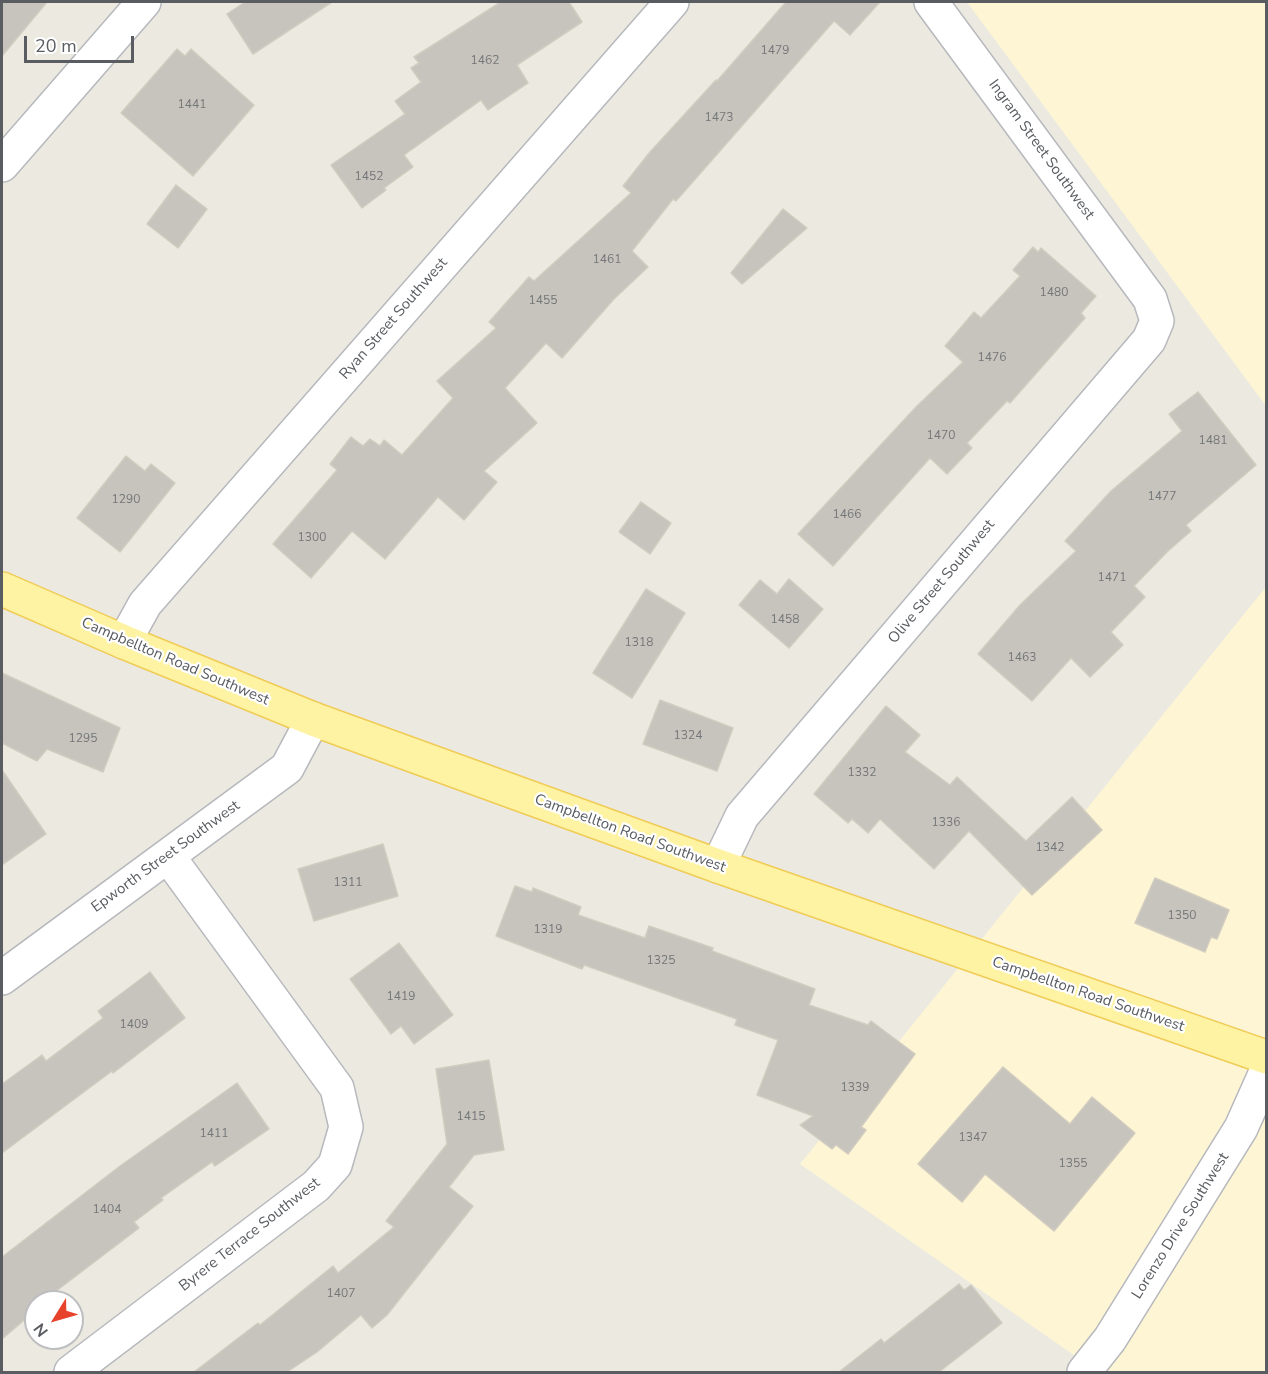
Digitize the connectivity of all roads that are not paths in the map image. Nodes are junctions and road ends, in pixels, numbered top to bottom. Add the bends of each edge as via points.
1 (144, 2) edge
2 (672, 2) edge
3 (931, 2) edge
4 (2, 165) edge
5 (1150, 298) joint
6 (2, 589) edge
7 (124, 642) junction
8 (313, 719) junction
9 (168, 856) junction
10 (718, 866) junction
11 (2, 978) edge
12 (1266, 1058) edge
13 (1266, 1072) edge
14 (71, 1372) edge
15 (1084, 1372) edge

1 - 4 street
2 - 7 street, Ryan Street Southwest via 145,604
3 - 5 street, Ingram Street Southwest
5 - 10 street, Olive Street Southwest via 1157,321 1149,340 742,816
6 - 7 main road, Campbellton Road Southwest
7 - 8 main road, Campbellton Road Southwest
8 - 9 street, Epworth Street Southwest via 287,768
8 - 10 main road, Campbellton Road Southwest
9 - 11 street, Epworth Street Southwest
9 - 14 street, Byrere Terrace Southwest via 337,1088 346,1127 335,1165 316,1186
10 - 12 main road, Campbellton Road Southwest
13 - 15 street, Lorenzo Drive Southwest via 1241,1128 1110,1339

